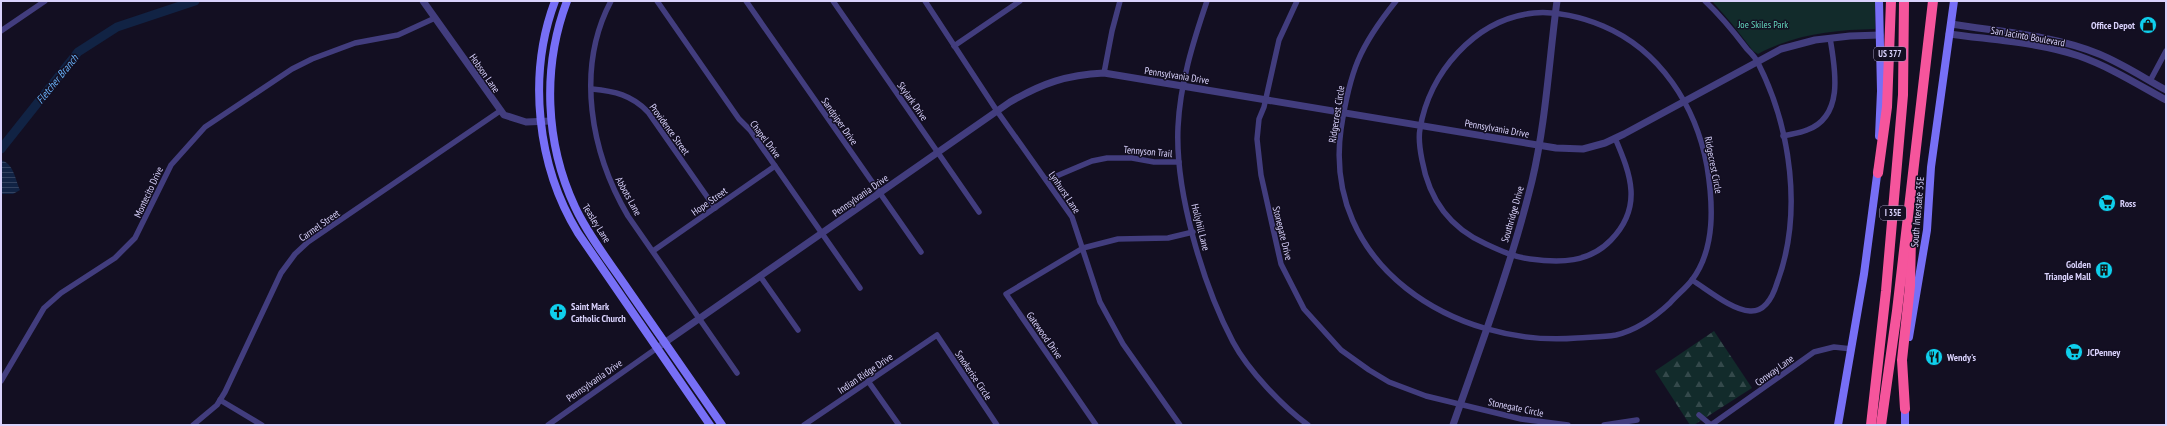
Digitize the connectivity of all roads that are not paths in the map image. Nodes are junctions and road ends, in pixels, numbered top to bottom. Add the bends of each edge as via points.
1 (45, 1) edge
2 (423, 1) edge
3 (556, 1) edge
4 (567, 1) edge
5 (611, 1) edge
6 (657, 1) edge
7 (746, 1) edge
8 (833, 1) edge
9 (925, 1) edge
10 (1020, 1) edge
11 (1120, 1) edge
12 (1207, 1) edge
13 (1297, 1) edge
14 (1396, 1) edge
15 (1557, 1) edge
16 (1705, 1) edge
17 (1879, 1) edge
18 (1891, 1) edge
19 (1904, 1) edge
20 (1933, 1) edge
21 (1954, 1) edge
22 (1555, 14) junction
23 (435, 18) junction
24 (1951, 24) junction
25 (1, 31) edge
26 (1949, 34) junction
27 (1880, 35) junction
28 (1830, 38) junction
29 (954, 46) junction
30 (2081, 47) junction
31 (2166, 51) edge
32 (2078, 56) junction
33 (1758, 61) junction
34 (1104, 73) junction
35 (2150, 81) junction
36 (1183, 86) junction
37 (2159, 86) junction
38 (592, 89) junction
39 (2166, 90) edge
40 (2151, 92) junction
41 (1265, 100) junction
42 (2166, 100) edge
43 (1684, 101) junction
44 (500, 111) junction
45 (997, 111) junction
46 (1344, 113) junction
47 (551, 121) junction
48 (541, 122) junction
49 (1421, 124) junction
50 (1783, 136) junction
51 (1615, 138) junction
52 (1539, 146) junction
53 (938, 153) junction
54 (1179, 162) junction
55 (775, 166) junction
56 (1878, 173) junction
57 (1912, 176) junction
58 (1047, 180) junction
59 (880, 194) junction
60 (715, 208) junction
61 (979, 212) dead end
62 (1193, 232) junction
63 (823, 233) junction
64 (1083, 248) junction
65 (653, 251) junction
66 (921, 252) dead end
67 (1510, 255) junction
68 (760, 276) junction
69 (1692, 280) junction
70 (860, 288) dead end
71 (699, 318) junction
72 (798, 330) dead end
73 (1486, 330) junction
74 (937, 335) joint
75 (664, 342) junction
76 (657, 348) junction
77 (1852, 349) junction
78 (737, 373) dead end
79 (1, 381) edge
80 (868, 381) junction
81 (220, 400) junction
82 (1460, 404) junction
83 (1905, 409) junction
84 (1699, 415) dead end
85 (1301, 420) junction
86 (1637, 420) dead end
87 (193, 425) edge
88 (262, 425) edge
89 (548, 425) edge
90 (710, 425) edge
91 (722, 425) edge
92 (804, 425) edge
93 (898, 425) edge
94 (997, 425) edge
95 (1096, 425) edge
96 (1180, 425) edge
97 (1296, 425) edge
98 (1308, 425) edge
99 (1453, 425) edge
100 (1568, 425) edge
101 (1604, 425) edge
102 (1711, 425) edge
103 (1838, 425) edge
104 (1871, 425) edge
105 (1881, 425) edge
106 (1905, 425) edge

1 - 25 street
2 - 23 street, Hobson Lane
3 - 48 main road, Teasley Lane via 548,25 542,59 539,94
4 - 47 main road, Teasley Lane via 552,54
5 - 38 street, Abbots Lane via 599,33 593,62
6 - 55 street, Chapel Drive
7 - 59 street, Sandpiper Drive
8 - 53 street, Skylark Drive
9 - 29 street, Lynhurst Lane
10 - 29 street
11 - 34 street
12 - 36 street, Hollyhill Lane via 1191,47
13 - 41 street, Stonegate Drive via 1279,40
14 - 46 street, Ridgecrest Circle via 1363,45 1348,85
15 - 22 street, Southridge Drive
16 - 33 street
17 - 27 main road
18 - 56 highway, US 377 via 1887,107
19 - 104 highway, I 35E via 1903,95
20 - 57 highway, I 35E
21 - 24 main road, South Interstate 35E
22 - 43 street, Ridgecrest Circle via 1595,23 1634,43 1661,68
22 - 49 street, Ridgecrest Circle via 1534,13 1513,18 1494,25 1470,41 1450,60 1435,84
22 - 52 street, Southridge Drive
23 - 44 street, Hobson Lane
23 - 79 street, Montecito Drive via 398,35 355,43 312,59 292,69 205,127 170,165 135,238 115,258 61,293 44,308
24 - 26 main road, South Interstate 35E
24 - 30 street, San Jacinto Boulevard via 2053,40
26 - 32 street, San Jacinto Boulevard via 2047,48
26 - 83 main road, South Interstate 35E via 1931,167 1927,230 1906,355
27 - 28 street, Pennsylvania Drive
27 - 56 main road
28 - 33 street, Pennsylvania Drive via 1795,45
28 - 50 street via 1835,96 1825,117 1808,130
29 - 45 street, Lynhurst Lane
30 - 32 street
30 - 35 street, San Jacinto Boulevard via 2125,66
31 - 35 street
32 - 40 street, San Jacinto Boulevard via 2122,74
33 - 43 street, Pennsylvania Drive
33 - 50 street via 1775,104
34 - 36 street, Pennsylvania Drive
34 - 45 street, Pennsylvania Drive via 1078,74 1048,82
35 - 37 street, San Jacinto Boulevard
35 - 40 street
36 - 41 street, Pennsylvania Drive
36 - 54 street, Hollyhill Lane via 1178,127
37 - 39 street, San Jacinto Boulevard
37 - 40 street
38 - 60 street, Providence Street via 613,91 629,96 641,104
38 - 65 street, Abbots Lane via 596,141 607,176 628,216
40 - 42 street, San Jacinto Boulevard
41 - 46 street, Pennsylvania Drive
41 - 82 street, Stonegate Drive via 1257,132 1261,175 1281,264 1304,309 1337,346 1369,370 1406,389
43 - 51 street, Pennsylvania Drive
43 - 69 street, Ridgecrest Circle via 1700,138 1711,198 1709,239 1700,266
44 - 48 street, Hobson Lane via 510,118
44 - 81 street, Carmel Street via 308,242 295,254 281,273
45 - 53 street, Pennsylvania Drive
45 - 58 street, Lynhurst Lane
46 - 49 street, Pennsylvania Drive
46 - 73 street, Ridgecrest Circle via 1339,145 1342,187 1354,223 1368,250 1393,279 1419,300
47 - 48 street, Hobson Lane
47 - 75 main road, Teasley Lane via 560,166 575,207
48 - 76 main road, Teasley Lane via 549,163 566,211 578,233
49 - 52 street, Pennsylvania Drive
49 - 67 street, Ridgecrest Circle via 1423,166 1429,188 1439,208 1470,237
50 - 69 street via 1791,190 1790,225 1784,266 1768,304 1756,310 1738,308
51 - 52 street, Pennsylvania Drive via 1583,149
51 - 67 street, Ridgecrest Circle via 1628,168 1631,184 1630,208 1624,225 1615,237 1596,253 1569,261
52 - 67 street, Southridge Drive
53 - 59 street, Pennsylvania Drive
53 - 61 street, Skylark Drive
54 - 58 street, Tennyson Trail via 1107,158 1089,162
54 - 62 street, Hollyhill Lane
55 - 60 street, Hope Street
55 - 63 street, Chapel Drive
56 - 77 main road, US 377
57 - 83 highway via 1910,286 1902,360
57 - 105 highway, I 35E
58 - 64 street, Lynhurst Lane via 1072,217
59 - 63 street, Pennsylvania Drive
59 - 66 street, Sandpiper Drive
60 - 65 street, Hope Street
62 - 64 street via 1168,238 1118,239
62 - 85 street, Hollyhill Lane via 1211,294 1234,344 1268,390
63 - 68 street, Pennsylvania Drive
63 - 70 street, Chapel Drive
64 - 95 street, Gatewood Drive via 1006,294
64 - 96 street, Lynhurst Lane via 1100,302 1123,344
65 - 71 street, Abbots Lane
67 - 73 street, Southridge Drive
68 - 71 street, Pennsylvania Drive
68 - 72 street
69 - 73 street, Ridgecrest Circle via 1658,314 1636,328 1616,335 1548,340
71 - 75 street, Pennsylvania Drive
71 - 78 street, Abbots Lane
73 - 82 street, Southridge Drive
74 - 80 street, Indian Ridge Drive
74 - 94 street, Smokerise Circle
75 - 76 street, Pennsylvania Drive
75 - 91 main road, Teasley Lane
76 - 89 street, Pennsylvania Drive
76 - 90 main road, Teasley Lane
77 - 102 street, Conway Lane via 1834,347 1814,352
77 - 103 main road, US 377
80 - 92 street, Indian Ridge Drive
80 - 93 street
81 - 87 street, Carmel Street via 204,418
81 - 88 street
82 - 99 street, Southridge Drive
82 - 100 street, Stonegate Circle via 1521,419
83 - 106 main road, South Interstate 35E
84 - 102 street, Conway Lane
85 - 97 street
85 - 98 street, Hollyhill Lane
86 - 101 street

